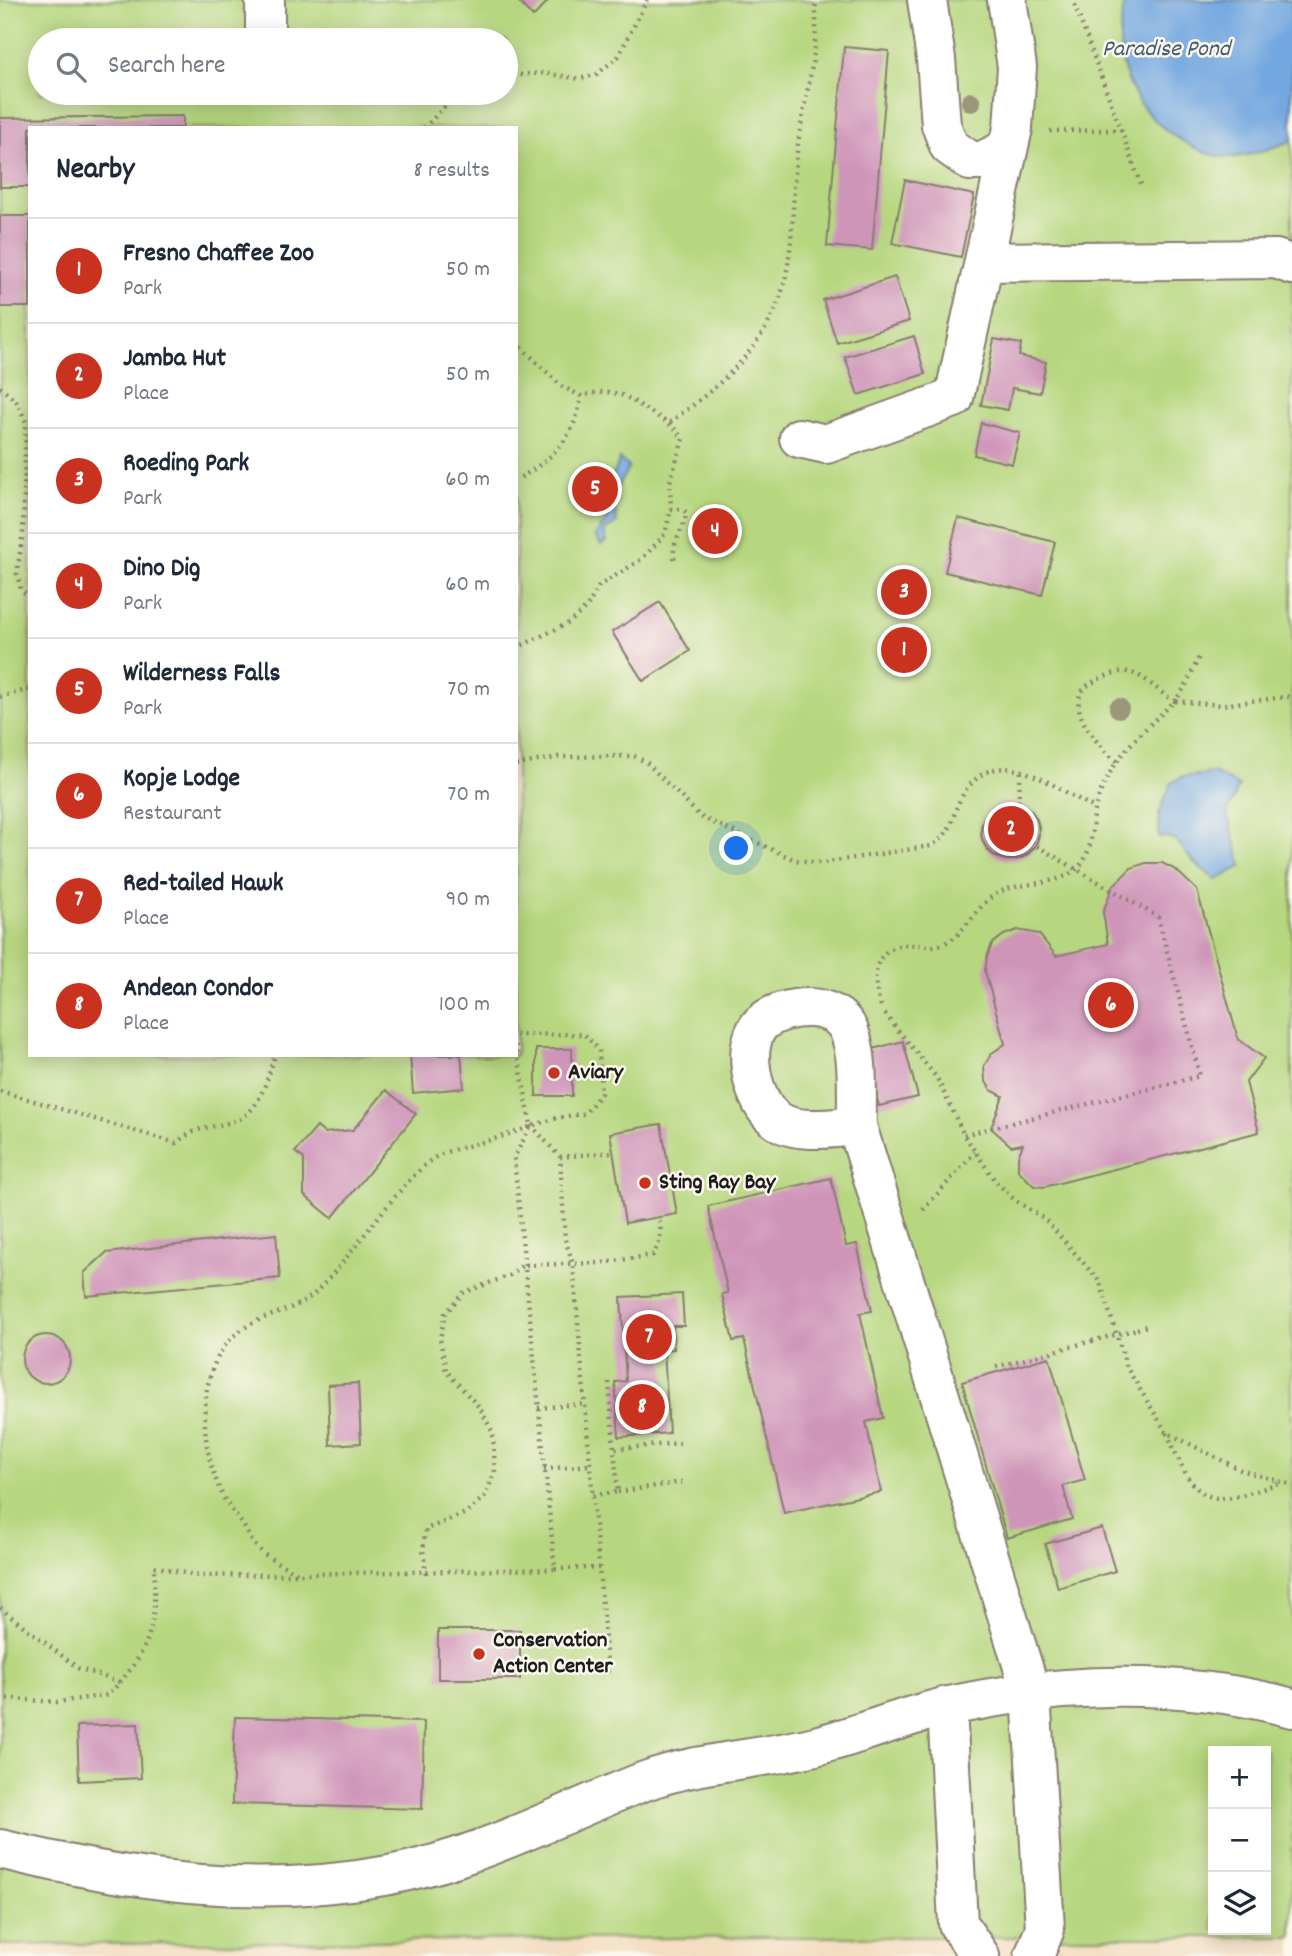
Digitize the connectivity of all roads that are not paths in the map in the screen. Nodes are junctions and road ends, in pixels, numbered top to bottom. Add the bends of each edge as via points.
1 (265, 0) edge
2 (927, 0) edge
3 (1007, 0) edge
4 (265, 28) edge
5 (1010, 141) junction
6 (984, 262) junction
7 (1292, 265) edge
8 (799, 438) dead end
9 (857, 1126) dead end
10 (1031, 1693) junction
11 (947, 1706) junction
12 (1292, 1708) edge
13 (0, 1849) edge
14 (980, 1956) edge
15 (1034, 1956) edge

1 - 4 lane
2 - 5 lane via 941,125 949,146 970,161 982,162 1003,151
3 - 5 lane via 1017,78
5 - 6 lane
6 - 7 lane via 1276,259
6 - 8 lane via 954,398 826,444
9 - 10 lane
10 - 11 lane
10 - 12 lane via 1094,1686 1202,1692
10 - 15 lane via 1045,1930
11 - 13 lane via 817,1746 670,1773 503,1842 450,1861 388,1875 287,1888 232,1887 169,1882
11 - 14 lane via 958,1924

